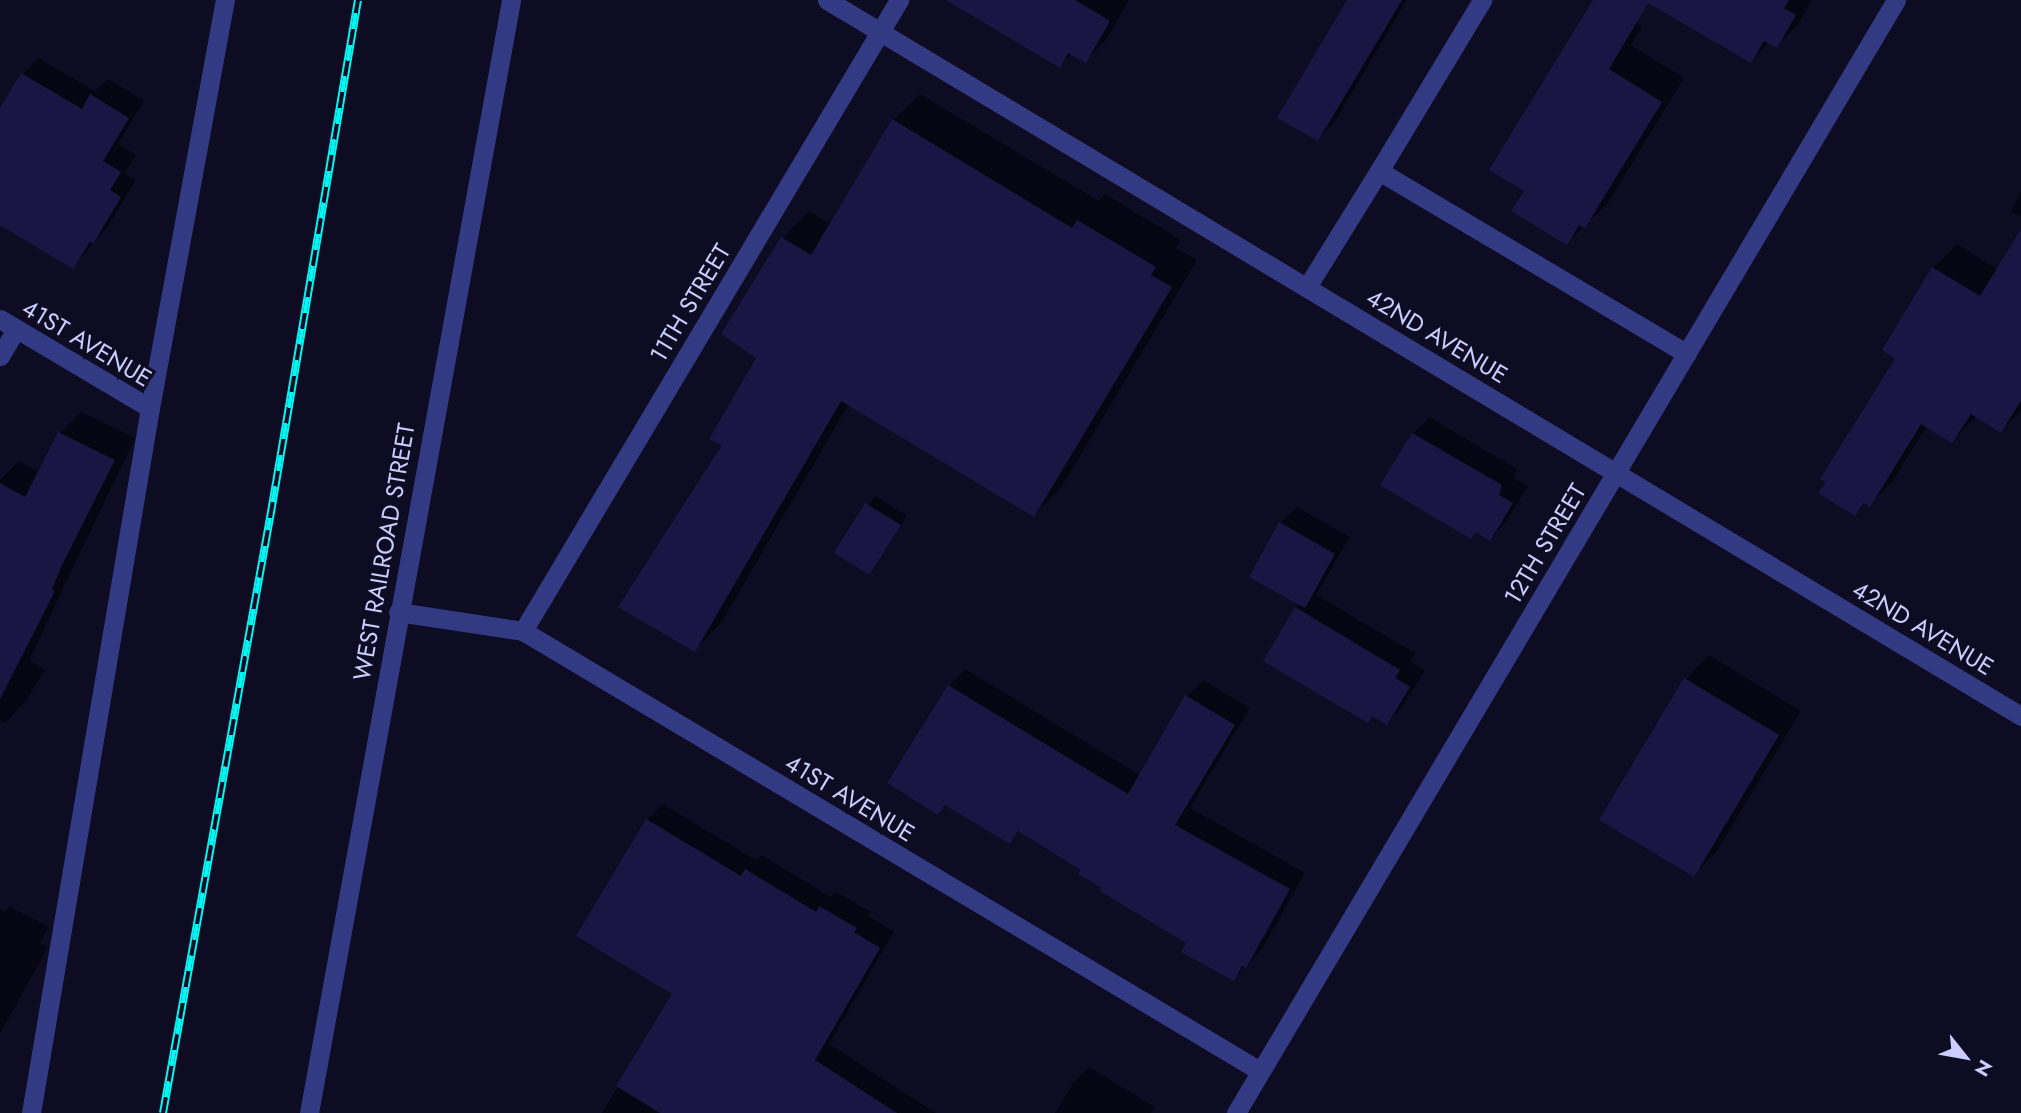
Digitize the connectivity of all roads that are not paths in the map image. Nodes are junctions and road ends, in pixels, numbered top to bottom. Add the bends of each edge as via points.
1 (225, 0) edge
2 (511, 0) edge
3 (827, 0) edge
4 (899, 0) edge
5 (1482, 0) edge
6 (1896, 0) edge
7 (880, 31) junction
8 (1379, 171) junction
9 (1307, 287) junction
10 (8, 324) edge
11 (1687, 354) junction
12 (0, 356) edge
13 (150, 408) junction
14 (1617, 472) junction
15 (398, 612) junction
16 (523, 631) junction
17 (2021, 716) edge
18 (1260, 1071) junction
19 (31, 1113) edge
20 (309, 1113) edge
21 (1236, 1113) edge

1 - 13 street
2 - 15 street, WEST RAILROAD STREET
3 - 7 street, 42ND AVENUE
4 - 7 street, 11TH STREET
5 - 8 street
6 - 11 street, 12TH STREET
7 - 9 street, 42ND AVENUE
7 - 16 street, 11TH STREET
8 - 9 street
8 - 11 street
9 - 14 street, 42ND AVENUE
10 - 12 street
10 - 13 street, 41ST AVENUE
11 - 14 street, 12TH STREET
13 - 19 street
14 - 17 street, 42ND AVENUE
14 - 18 street, 12TH STREET
15 - 16 street, 41ST AVENUE
15 - 20 street, WEST RAILROAD STREET
16 - 18 street, 41ST AVENUE
18 - 21 street, 12TH STREET

